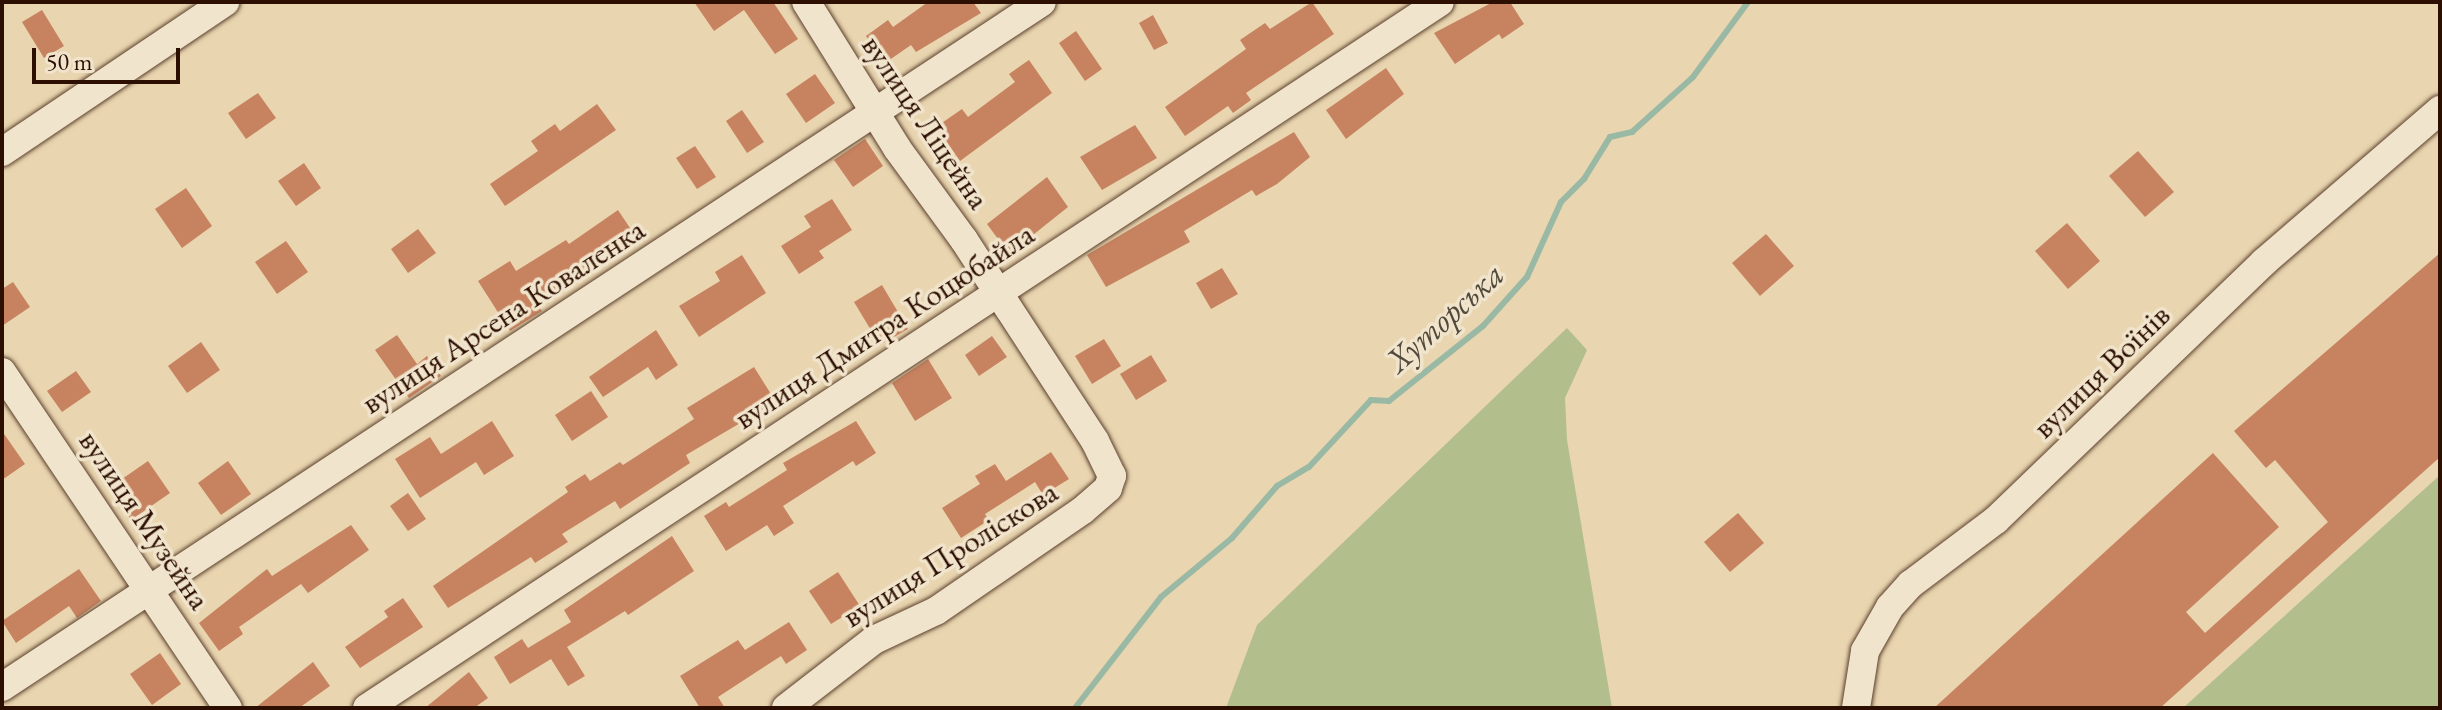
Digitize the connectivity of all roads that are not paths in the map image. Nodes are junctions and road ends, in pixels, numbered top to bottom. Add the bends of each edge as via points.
1 (225, 2) edge
2 (806, 2) edge
3 (1042, 2) edge
4 (1440, 2) edge
5 (876, 109) junction
6 (2440, 110) edge
7 (2, 152) edge
8 (996, 292) junction
9 (2, 372) edge
10 (1095, 441) joint
11 (154, 590) junction
12 (2, 687) edge
13 (228, 708) edge
14 (367, 708) edge
15 (786, 708) edge
16 (1856, 708) edge

1 - 7 street
2 - 5 street, вулиця Ліцейна
3 - 5 street, вулиця Арсена Коваленка
4 - 8 street, вулиця Дмитра Коцюбайла
5 - 8 street, вулиця Ліцейна
5 - 11 street, вулиця Арсена Коваленка via 615,286 201,552
6 - 16 street, вулиця Воїнів via 2264,262 1996,520 1911,584 1890,607 1865,651
8 - 10 street, вулиця Ліцейна
8 - 14 street, вулиця Дмитра Коцюбайла
9 - 11 street, вулиця Музейна
10 - 15 street, вулиця Проліскова via 1112,476 1096,500 936,611 874,640
11 - 12 street, вулиця Арсена Коваленка
11 - 13 street, вулиця Музейна

